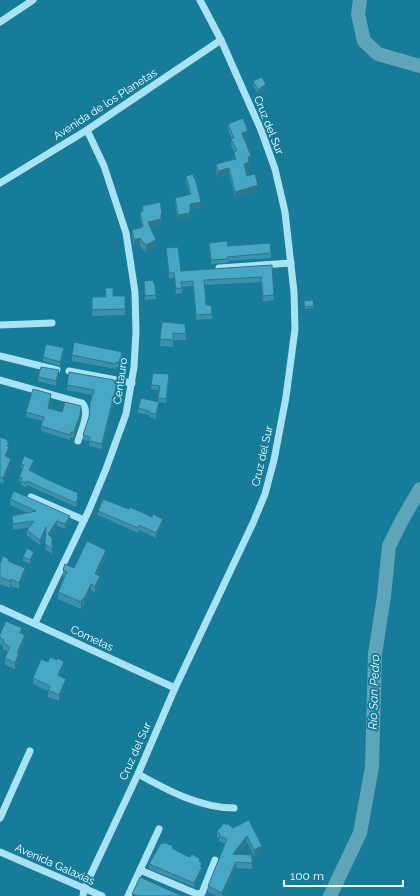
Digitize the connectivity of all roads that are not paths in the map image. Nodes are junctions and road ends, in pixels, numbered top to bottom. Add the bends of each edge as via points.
1 (33, 0) edge
2 (200, 0) edge
3 (0, 22) edge
4 (220, 40) junction
5 (88, 130) junction
6 (0, 184) edge
7 (291, 263) junction
8 (215, 269) edge
9 (52, 323) dead end
10 (0, 325) edge
11 (0, 356) edge
12 (57, 370) edge
13 (69, 370) dead end
14 (0, 380) edge
15 (132, 383) junction
16 (78, 441) dead end
17 (31, 497) edge
18 (84, 520) junction
19 (0, 608) edge
20 (35, 623) junction
21 (175, 688) junction
22 (30, 750) dead end
23 (138, 774) junction
24 (234, 808) dead end
25 (0, 818) edge
26 (159, 829) dead end
27 (0, 852) edge
28 (215, 860) dead end
29 (140, 870) junction
30 (83, 892) edge
31 (102, 896) edge
32 (128, 896) edge

1 - 3 street
2 - 4 street, Cruz del Sur
4 - 5 street, Avenida de los Planetas
4 - 7 street, Cruz del Sur via 261,130 275,170 285,212
5 - 6 street, Avenida de los Planetas
5 - 15 street, Centauro via 104,166 126,234 135,292 136,332
7 - 8 street
7 - 21 street, Cruz del Sur via 295,330 286,397 269,480 253,523
9 - 10 street
11 - 12 street
13 - 15 street
14 - 16 street via 82,403 86,414
15 - 18 street, Centauro via 126,414 117,440
17 - 18 street
18 - 20 street, Centauro
19 - 20 street, Cometas
20 - 21 street, Cometas
21 - 23 street, Cruz del Sur
22 - 25 street
23 - 24 street via 195,801 222,808
23 - 30 street, Cruz del Sur
26 - 29 street
27 - 30 street, Avenida Galaxias
28 - 29 street via 202,893 197,894
29 - 32 street
30 - 31 street, Avenida Galaxias

